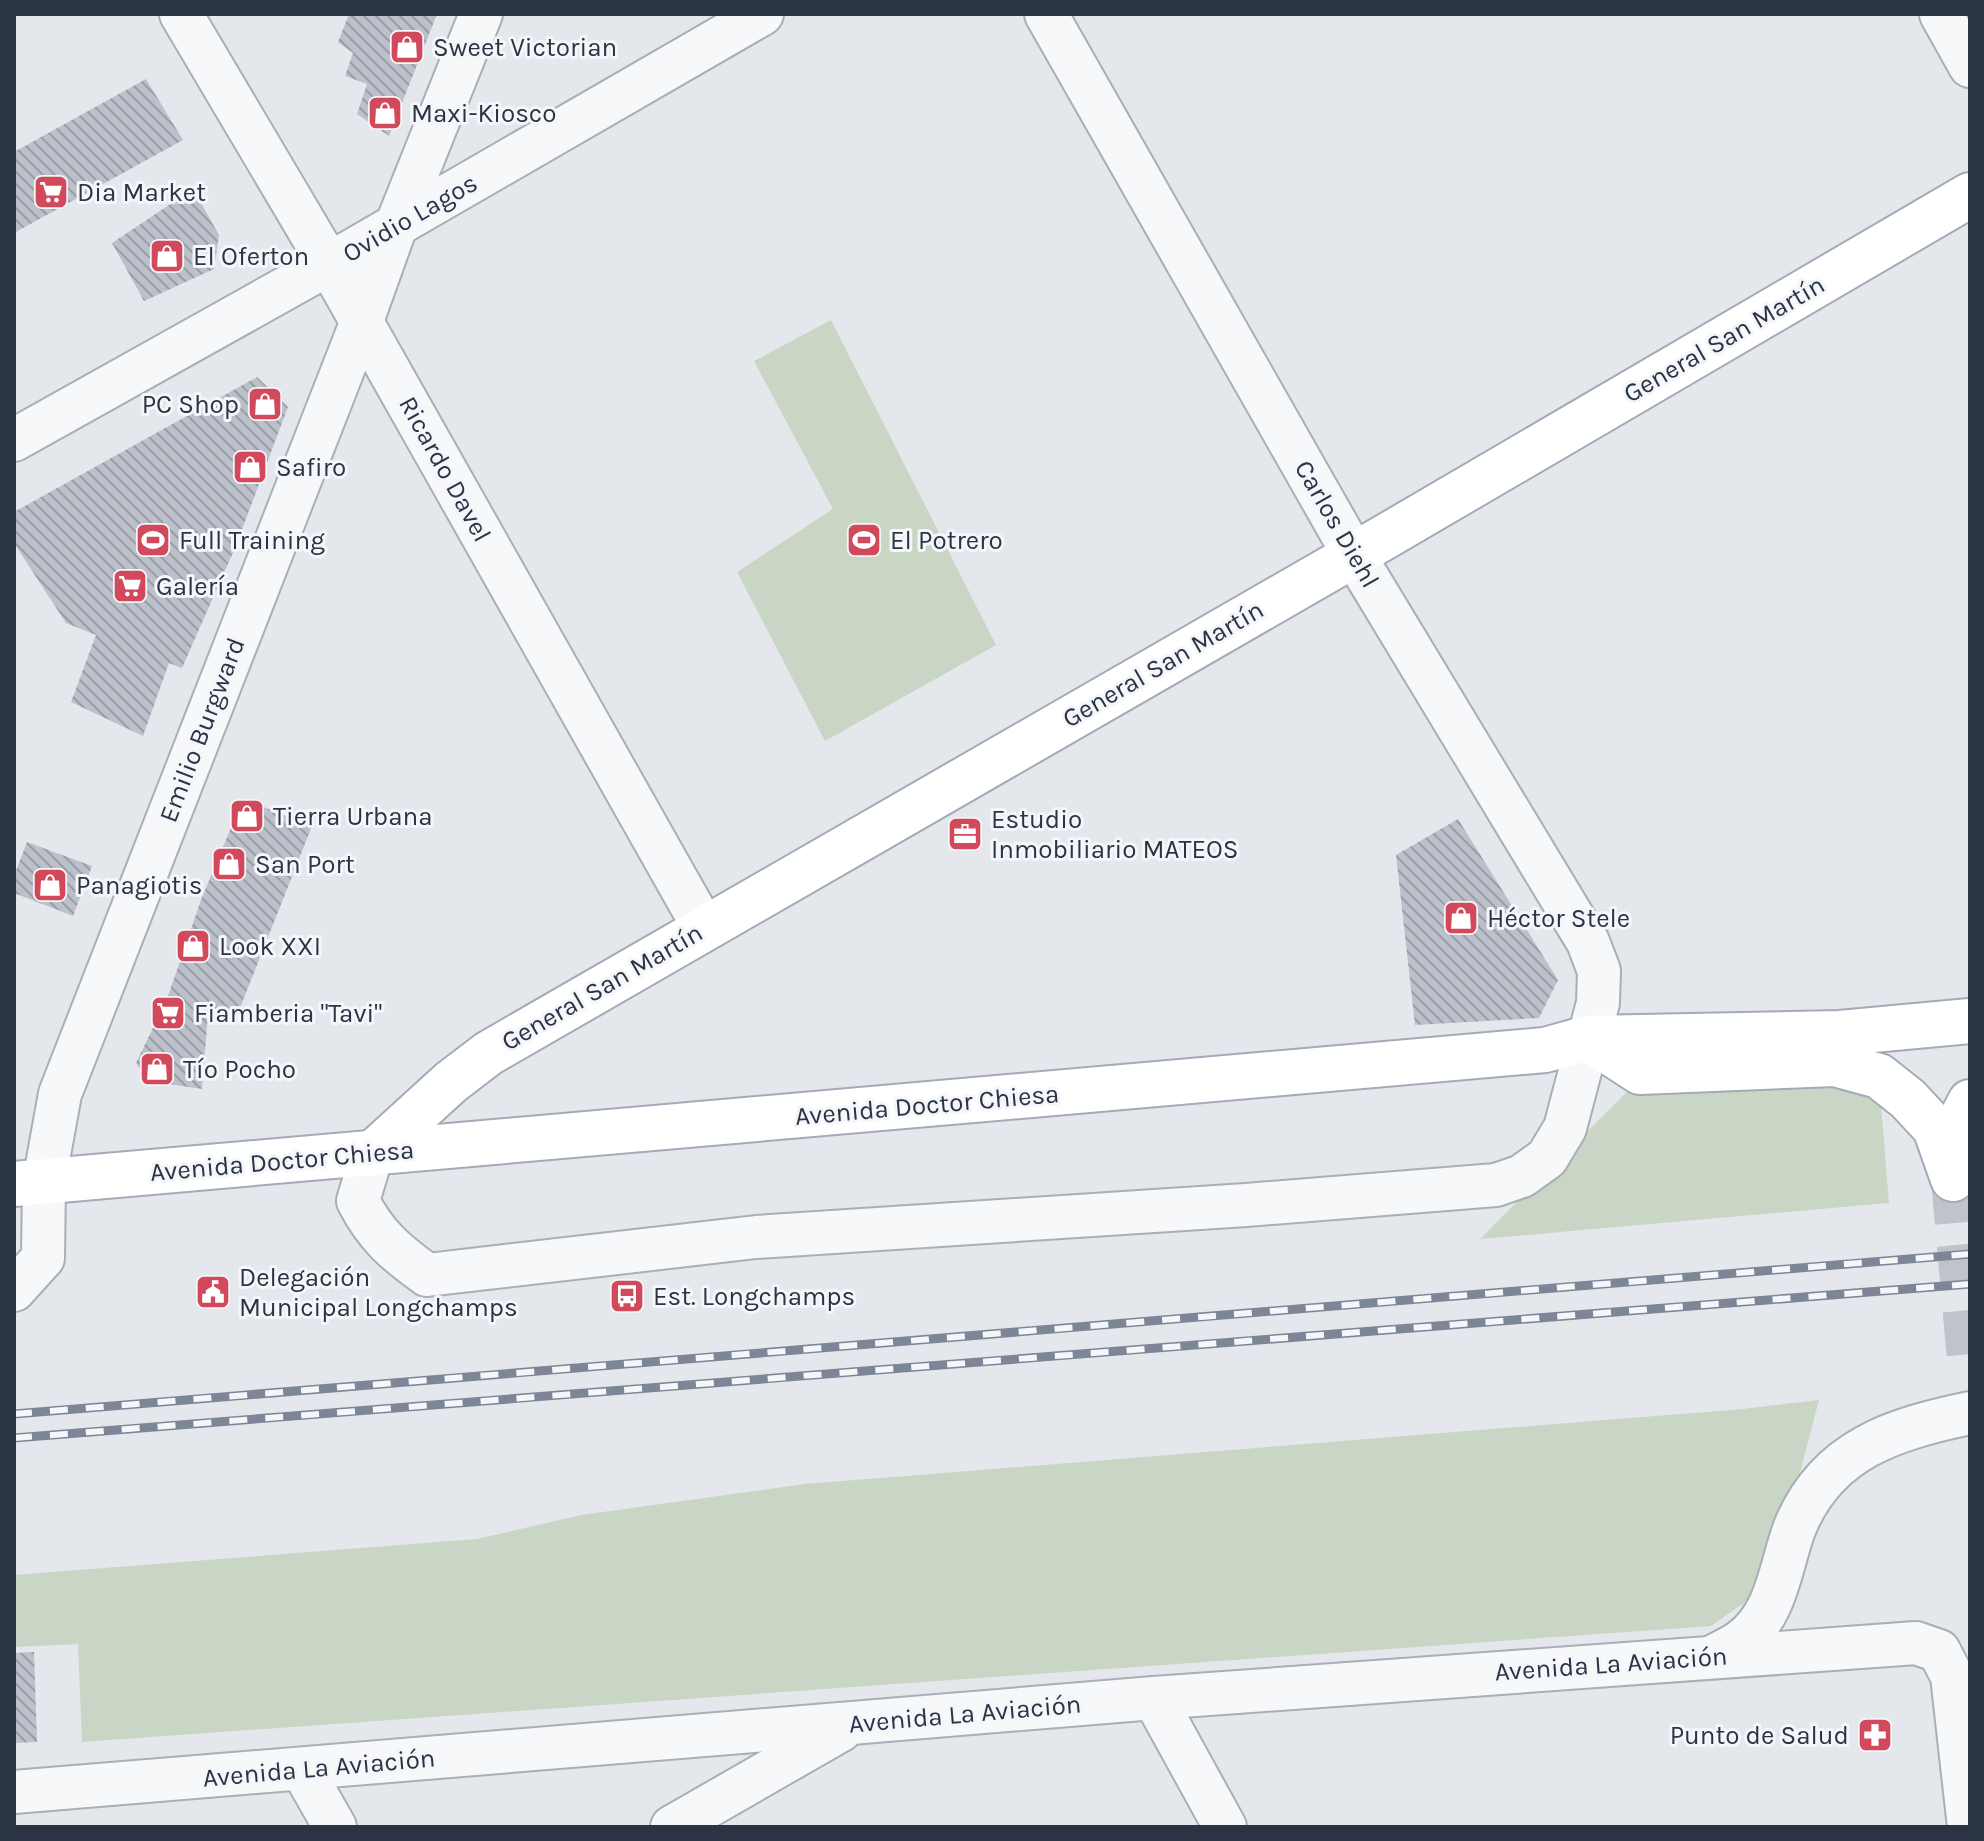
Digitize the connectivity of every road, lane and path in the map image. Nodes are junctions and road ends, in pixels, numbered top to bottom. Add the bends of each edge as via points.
1 (181, 14) edge
2 (481, 14) edge
3 (762, 14) edge
4 (1046, 14) edge
5 (1941, 14) edge
6 (1970, 66) edge
7 (1970, 195) edge
8 (396, 226) junction
9 (329, 264) junction
10 (362, 321) junction
11 (14, 440) edge
12 (1354, 555) junction
13 (704, 928) junction
14 (1970, 1021) edge
15 (1588, 1038) junction
16 (1970, 1102) edge
17 (372, 1154) junction
18 (29, 1183) edge
19 (14, 1290) edge
20 (1956, 1417) edge
21 (1789, 1547) junction
22 (1835, 1648) junction
23 (1713, 1657) junction
24 (1154, 1698) junction
25 (852, 1724) junction
26 (302, 1769) junction
27 (14, 1792) edge
28 (335, 1827) edge
29 (672, 1827) edge
30 (1225, 1827) edge
31 (1969, 1827) edge

1 - 9 street, Ricardo Davel
2 - 8 street, Emilio Burgward
3 - 8 street, Ovidio Lagos
4 - 12 street, Carlos Diehl
5 - 6 street
7 - 12 main road, General San Martín
8 - 9 street, Ovidio Lagos
8 - 10 street, Emilio Burgward
9 - 10 street, Ricardo Davel
9 - 11 street, Ovidio Lagos
10 - 13 street, Ricardo Davel
10 - 18 street, Emilio Burgward
12 - 13 main road, General San Martín
12 - 15 street, Carlos Diehl via 1588,942 1599,971 1598,1003
13 - 17 main road, General San Martín via 489,1053
14 - 15 main road, Avenida Doctor Chiesa via 1840,1033
15 - 16 main road via 1640,1072 1835,1064 1879,1076 1935,1128 1953,1179 1957,1127
15 - 17 main road, Avenida Doctor Chiesa via 1545,1050
15 - 17 street, Carlos Diehl via 1565,1128 1547,1158 1522,1176 1496,1185 756,1237 427,1275 393,1251 358,1201
17 - 18 main road, Avenida Doctor Chiesa
18 - 19 street, Emilio Burgward via 43,1258
20 - 21 street via 1884,1435 1848,1457 1825,1476
21 - 22 street via 1787,1588 1797,1620
21 - 23 street via 1775,1592 1757,1625
22 - 23 street, Avenida La Aviación
22 - 31 street, Avenida La Aviación via 1916,1643 1939,1651 1952,1676
23 - 24 street, Avenida La Aviación
24 - 25 street, Avenida La Aviación
24 - 30 street
25 - 26 street, Avenida La Aviación
25 - 29 street
26 - 27 street, Avenida La Aviación
26 - 28 street

